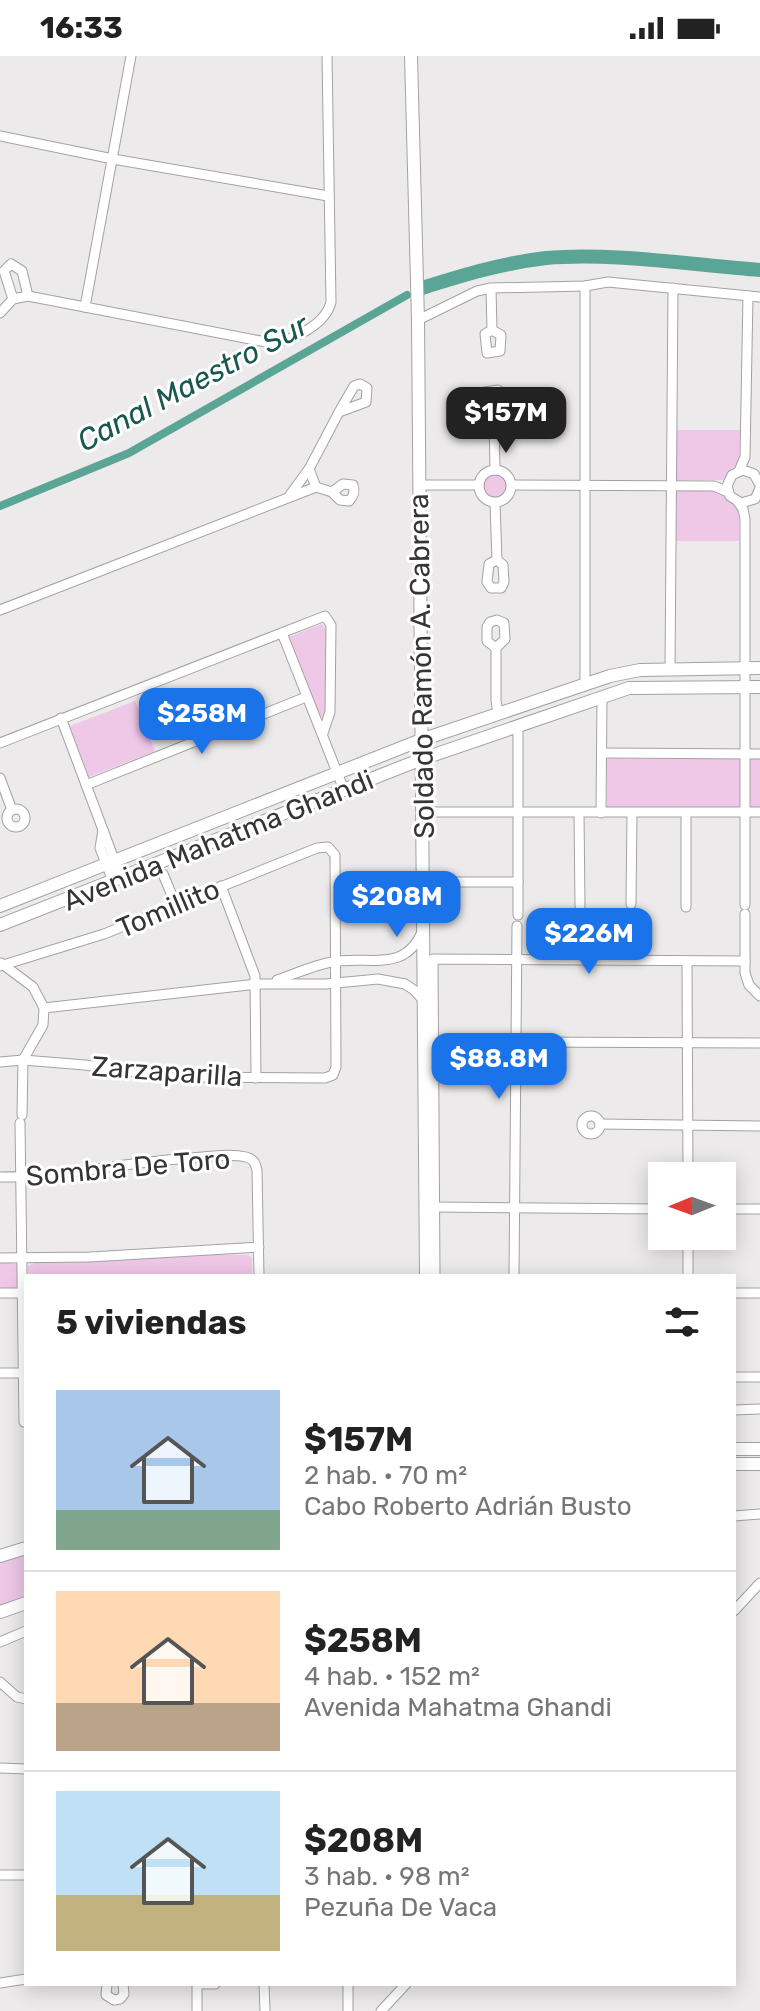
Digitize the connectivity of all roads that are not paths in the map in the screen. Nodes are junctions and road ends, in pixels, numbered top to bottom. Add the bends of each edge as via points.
1 (131, 56) edge
2 (327, 56) edge
3 (411, 56) edge
4 (0, 136) edge
5 (113, 159) junction
6 (328, 196) junction
7 (585, 286) junction
8 (491, 288) junction
9 (673, 288) junction
10 (28, 296) junction
11 (748, 296) junction
12 (760, 297) edge
13 (13, 299) junction
14 (85, 307) junction
15 (0, 313) edge
16 (418, 320) junction
17 (492, 330) dead end
18 (339, 412) dead end
19 (494, 415) dead end
20 (745, 457) junction
21 (309, 469) junction
22 (495, 470) junction
23 (739, 471) junction
24 (729, 479) junction
25 (419, 485) junction
26 (479, 485) junction
27 (512, 485) junction
28 (584, 485) junction
29 (671, 486) junction
30 (714, 486) junction
31 (316, 487) junction
32 (758, 487) edge
33 (332, 492) dead end
34 (728, 492) junction
35 (290, 495) junction
36 (738, 502) junction
37 (495, 503) junction
38 (745, 519) junction
39 (497, 560) dead end
40 (0, 610) edge
41 (282, 633) junction
42 (496, 648) dead end
43 (744, 668) junction
44 (760, 668) edge
45 (670, 669) junction
46 (585, 684) junction
47 (744, 687) junction
48 (760, 687) edge
49 (306, 697) junction
50 (602, 697) junction
51 (498, 714) junction
52 (61, 718) junction
53 (518, 726) junction
54 (323, 733) junction
55 (421, 740) junction
56 (0, 743) edge
57 (602, 753) junction
58 (745, 754) junction
59 (760, 754) edge
60 (422, 759) junction
61 (339, 773) junction
62 (0, 778) edge
63 (86, 785) junction
64 (344, 790) junction
65 (12, 810) dead end
66 (423, 812) junction
67 (518, 812) junction
68 (745, 812) junction
69 (760, 812) edge
70 (579, 813) junction
71 (601, 813) junction
72 (632, 813) junction
73 (686, 813) junction
74 (111, 863) junction
75 (163, 874) dead end
76 (117, 879) junction
77 (424, 882) junction
78 (518, 882) junction
79 (221, 886) junction
80 (631, 904) dead end
81 (176, 905) junction
82 (0, 906) edge
83 (580, 906) dead end
84 (686, 907) dead end
85 (0, 925) edge
86 (424, 929) junction
87 (517, 959) junction
88 (337, 960) junction
89 (378, 960) junction
90 (687, 961) junction
91 (745, 961) junction
92 (1, 963) edge
93 (378, 979) junction
94 (337, 983) junction
95 (257, 984) junction
96 (268, 984) junction
97 (760, 996) edge
98 (424, 1001) junction
99 (44, 1008) junction
100 (516, 1042) junction
101 (687, 1042) junction
102 (760, 1043) edge
103 (23, 1060) junction
104 (0, 1062) edge
105 (256, 1078) junction
106 (600, 1124) dead end
107 (688, 1126) junction
108 (760, 1126) edge
109 (688, 1162) edge
110 (0, 1177) edge
111 (21, 1177) junction
112 (435, 1207) junction
113 (514, 1208) junction
114 (648, 1209) edge
115 (736, 1209) edge
116 (760, 1209) edge
117 (259, 1247) junction
118 (688, 1250) edge
119 (0, 1258) edge
120 (23, 1258) junction
121 (259, 1274) edge
122 (426, 1274) edge
123 (435, 1274) edge
124 (514, 1274) edge
125 (688, 1274) edge
126 (24, 1276) edge
127 (0, 1293) edge
128 (24, 1293) edge
129 (736, 1293) edge
130 (760, 1293) edge
131 (0, 1373) edge
132 (24, 1373) edge
133 (736, 1377) edge
134 (760, 1377) edge
135 (760, 1409) edge
136 (736, 1410) edge
137 (760, 1448) edge
138 (736, 1449) edge
139 (760, 1464) edge
140 (738, 1465) edge
141 (760, 1514) edge
142 (736, 1516) edge
143 (24, 1549) edge
144 (0, 1556) edge
145 (760, 1583) edge
146 (24, 1604) edge
147 (736, 1609) edge
148 (0, 1612) edge
149 (24, 1632) edge
150 (0, 1642) edge
151 (0, 1682) edge
152 (24, 1698) edge
153 (0, 1768) edge
154 (24, 1769) edge
155 (0, 1875) edge
156 (24, 1875) edge
157 (24, 1979) edge
158 (0, 1983) edge
159 (107, 1986) edge
160 (123, 1986) edge
161 (197, 1986) edge
162 (264, 1986) edge
163 (348, 1986) edge
164 (404, 1986) edge
165 (197, 2011) edge
166 (265, 2011) edge
167 (348, 2011) edge
168 (381, 2011) edge

1 - 5 street
2 - 6 street
3 - 16 main road, Soldado Ramón A. Cabrera
4 - 5 street
5 - 6 street
5 - 14 street
6 - 14 street via 330,308 285,341 263,342
7 - 8 street
7 - 9 street via 608,282
7 - 28 street
8 - 16 street
8 - 17 street
9 - 11 street
9 - 29 street
10 - 13 street
10 - 13 street via 22,271 11,264 4,271
10 - 14 street
11 - 12 street
11 - 20 street
13 - 15 street
16 - 25 main road, Soldado Ramón A. Cabrera
18 - 21 street
19 - 22 street
20 - 23 street
20 - 32 street
21 - 31 street
21 - 35 street
22 - 26 street via 482,476
22 - 27 street via 505,473
23 - 24 street
23 - 32 street via 747,470
24 - 30 street
24 - 34 street
25 - 26 street
25 - 55 main road, Soldado Ramón A. Cabrera
26 - 37 street via 485,499
27 - 28 street
27 - 37 street via 505,500
28 - 29 street
28 - 46 street
29 - 30 street
29 - 45 street
30 - 34 street
31 - 33 street
31 - 35 street
32 - 36 street
32 - 38 street
34 - 36 street
35 - 40 street
36 - 38 street
37 - 39 street
38 - 43 street
41 - 49 street
41 - 52 street
41 - 54 street via 321,617 330,621 330,712
42 - 51 street
43 - 44 main road, Avenida Mahatma Ghandi
43 - 45 main road, Avenida Mahatma Ghandi
43 - 47 street
45 - 46 main road, Avenida Mahatma Ghandi via 631,670
46 - 51 main road, Avenida Mahatma Ghandi
47 - 48 main road, Avenida Mahatma Ghandi
47 - 50 main road, Avenida Mahatma Ghandi via 641,686
47 - 58 street
49 - 54 street
49 - 63 street
50 - 53 main road, Avenida Mahatma Ghandi
50 - 57 street
51 - 55 main road, Avenida Mahatma Ghandi
52 - 56 street
52 - 63 street
53 - 60 main road, Avenida Mahatma Ghandi
53 - 67 street
54 - 61 street
55 - 60 main road, Soldado Ramón A. Cabrera
55 - 61 main road, Avenida Mahatma Ghandi
57 - 58 street
57 - 71 street
58 - 59 street
58 - 68 street
60 - 64 main road, Avenida Mahatma Ghandi
60 - 66 main road, Soldado Ramón A. Cabrera
61 - 64 street
61 - 74 main road, Avenida Mahatma Ghandi
62 - 65 street
63 - 74 street
64 - 76 main road, Avenida Mahatma Ghandi
66 - 67 street
66 - 77 main road, Soldado Ramón A. Cabrera
67 - 70 street
67 - 78 street
68 - 69 street
68 - 73 street
68 - 91 street
70 - 71 street
70 - 83 street
71 - 72 street
72 - 73 street
72 - 80 street
73 - 84 street
74 - 76 street
74 - 82 main road, Avenida Mahatma Ghandi
75 - 81 street
76 - 85 main road, Avenida Mahatma Ghandi
77 - 78 street
77 - 86 main road, Soldado Ramón A. Cabrera
78 - 87 street
79 - 81 street, Tomillito
79 - 88 street, Tomillito via 317,848 333,850
79 - 95 street
81 - 92 street, Tomillito via 92,939
86 - 89 street via 403,955
86 - 98 main road, Soldado Ramón A. Cabrera
87 - 90 street
87 - 100 street
87 - 112 street via 433,959
88 - 89 street
88 - 94 street
88 - 96 street
89 - 93 street
90 - 91 street
90 - 101 street
91 - 97 street via 746,980
92 - 99 street via 33,987
93 - 94 street
93 - 98 street via 405,984
94 - 96 street
94 - 105 street, Zarzaparilla via 333,1075
95 - 96 street
95 - 99 street
95 - 105 street
98 - 122 main road, Soldado Ramón A. Cabrera
99 - 103 street via 43,1025
100 - 101 street
100 - 113 street
101 - 102 street
101 - 107 street
103 - 104 street, Zarzaparilla
103 - 105 street, Zarzaparilla via 161,1076
103 - 111 street
106 - 107 street
107 - 108 street
107 - 109 street
110 - 111 street, Sombra De Toro
111 - 117 street, Sombra De Toro via 244,1156 255,1162
111 - 120 street
112 - 113 street
112 - 123 street
113 - 114 street
113 - 124 street
115 - 116 street
117 - 120 street
117 - 121 street
118 - 125 street
119 - 120 street
120 - 126 street
127 - 128 street
129 - 130 street
131 - 132 street
133 - 134 street
135 - 136 street
137 - 138 main road
139 - 140 main road
141 - 142 street
143 - 144 main road
145 - 147 street
146 - 148 main road
149 - 150 street
151 - 152 street
153 - 154 street
155 - 156 street
157 - 158 street
159 - 160 street via 106,1995 114,2000 124,1994
161 - 165 street
162 - 166 street
163 - 167 street
164 - 168 street

